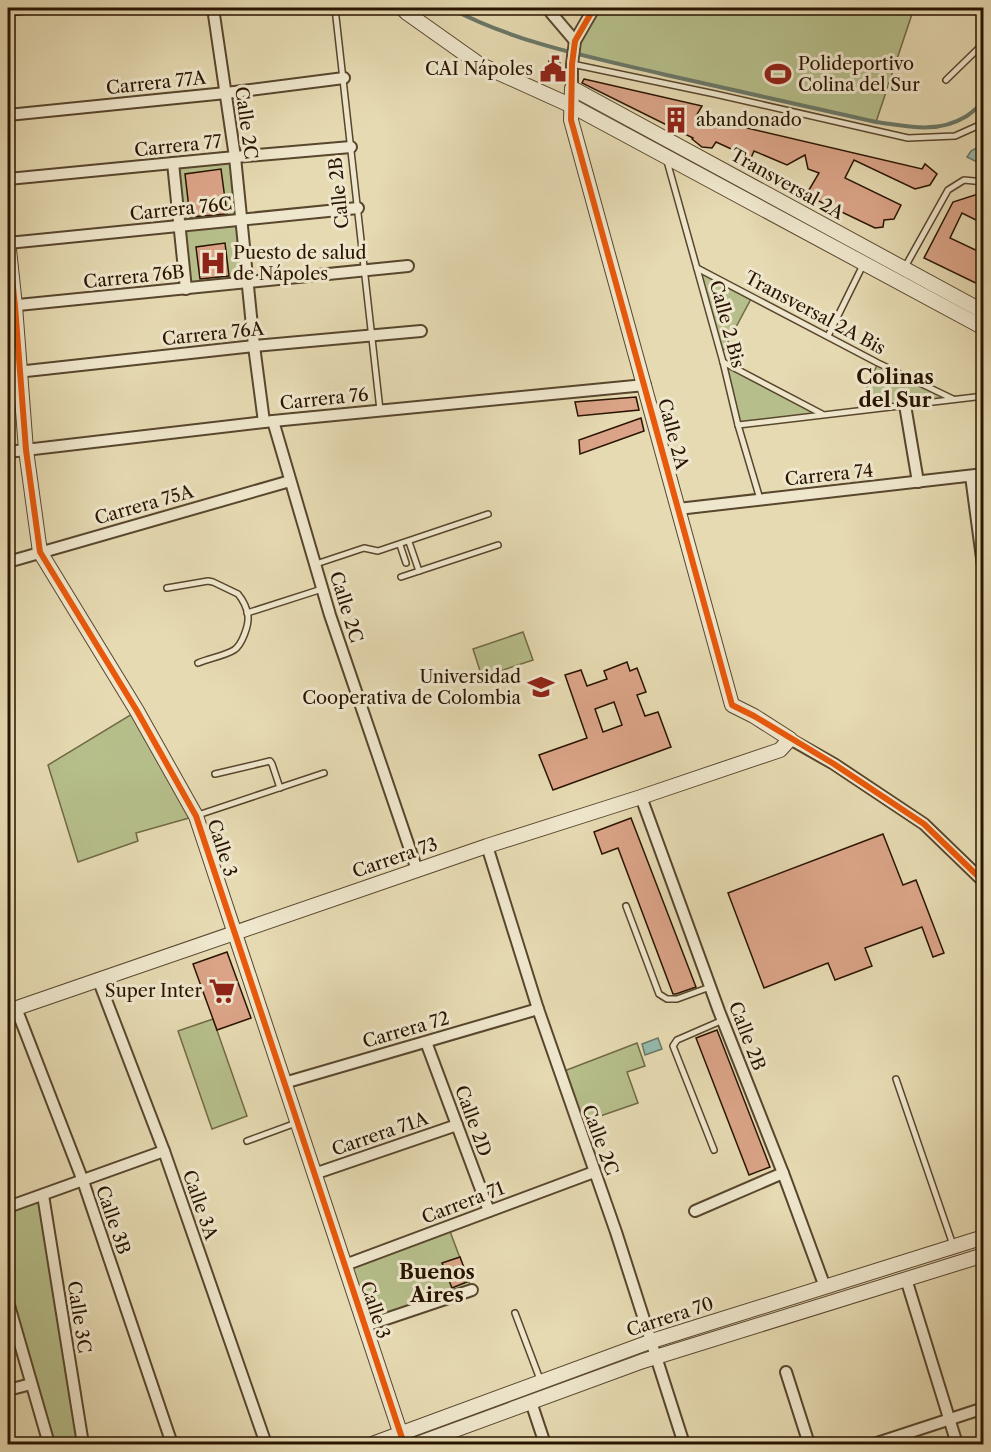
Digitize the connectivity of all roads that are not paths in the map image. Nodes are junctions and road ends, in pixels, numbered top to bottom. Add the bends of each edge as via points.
1 (25, 8) edge
2 (213, 8) edge
3 (335, 8) edge
4 (402, 8) edge
5 (548, 8) edge
6 (594, 8) edge
7 (8, 10) edge
8 (575, 41) junction
9 (984, 43) edge
10 (572, 64) junction
11 (344, 78) junction
12 (946, 80) dead end
13 (572, 88) junction
14 (226, 93) junction
15 (572, 106) junction
16 (8, 115) edge
17 (984, 123) edge
18 (351, 147) junction
19 (235, 156) junction
20 (666, 157) junction
21 (173, 163) junction
22 (8, 179) edge
23 (984, 182) edge
24 (358, 207) junction
25 (241, 219) junction
26 (180, 226) junction
27 (8, 242) edge
28 (863, 264) junction
29 (408, 266) dead end
30 (697, 268) junction
31 (904, 269) junction
32 (364, 271) junction
33 (247, 282) junction
34 (897, 282) junction
35 (186, 288) junction
36 (11, 306) edge
37 (984, 312) edge
38 (984, 328) edge
39 (421, 331) dead end
40 (372, 335) junction
41 (828, 336) junction
42 (254, 346) junction
43 (723, 362) junction
44 (13, 372) edge
45 (645, 385) junction
46 (984, 396) edge
47 (953, 399) junction
48 (905, 405) junction
49 (380, 410) junction
50 (824, 415) junction
51 (268, 421) junction
52 (738, 425) junction
53 (26, 450) junction
54 (8, 452) edge
55 (984, 474) edge
56 (971, 476) junction
57 (290, 481) junction
58 (918, 482) junction
59 (760, 500) junction
60 (678, 509) junction
61 (488, 514) dead end
62 (409, 542) junction
63 (400, 545) junction
64 (498, 545) dead end
65 (40, 552) junction
66 (8, 562) edge
67 (406, 563) dead end
68 (316, 564) junction
69 (419, 571) junction
70 (984, 573) edge
71 (401, 577) dead end
72 (167, 588) dead end
73 (322, 589) junction
74 (247, 613) junction
75 (198, 663) dead end
76 (790, 738) junction
77 (324, 773) dead end
78 (215, 774) dead end
79 (280, 788) junction
80 (641, 797) junction
81 (196, 816) junction
82 (487, 846) junction
83 (417, 870) junction
84 (984, 882) edge
85 (626, 906) dead end
86 (234, 933) junction
87 (98, 979) junction
88 (710, 987) junction
89 (12, 1009) edge
90 (538, 1009) junction
91 (723, 1020) junction
92 (426, 1042) junction
93 (896, 1079) dead end
94 (284, 1083) junction
95 (297, 1123) junction
96 (457, 1125) junction
97 (247, 1141) dead end
98 (714, 1150) dead end
99 (164, 1151) junction
100 (594, 1172) junction
101 (783, 1173) junction
102 (314, 1174) junction
103 (83, 1181) junction
104 (43, 1195) junction
105 (8, 1207) edge
106 (489, 1211) junction
107 (695, 1211) dead end
108 (984, 1237) edge
109 (953, 1246) junction
110 (984, 1255) edge
111 (345, 1266) junction
112 (906, 1279) junction
113 (825, 1287) junction
114 (472, 1290) dead end
115 (8, 1302) edge
116 (515, 1313) dead end
117 (365, 1326) junction
118 (652, 1341) junction
119 (657, 1356) junction
120 (786, 1372) dead end
121 (541, 1382) junction
122 (31, 1383) junction
123 (8, 1390) edge
124 (531, 1402) junction
125 (984, 1408) edge
126 (949, 1420) junction
127 (402, 1440) edge
128 (49, 1444) edge
129 (83, 1444) edge
130 (172, 1444) edge
131 (266, 1444) edge
132 (372, 1444) edge
133 (417, 1444) edge
134 (545, 1444) edge
135 (684, 1444) edge
136 (809, 1444) edge
137 (874, 1444) edge
138 (957, 1444) edge

1 - 7 street
2 - 14 street, Calle 2C
3 - 11 lane, Calle 2B
4 - 15 street via 479,64
5 - 8 street
6 - 8 street
8 - 10 street
9 - 12 lane
10 - 13 street
10 - 17 lane via 908,138 955,136
11 - 14 street, Carrera 77A
11 - 18 lane, Calle 2B
13 - 15 street, Calle 2A
13 - 31 street, Transversal 2A
14 - 16 street, Carrera 77A
14 - 19 street, Calle 2C
15 - 20 street, Transversal 2A
15 - 45 street, Calle 2A via 571,120
18 - 19 street, Carrera 77
18 - 24 lane, Calle 2B
19 - 21 street, Carrera 77
19 - 25 street, Calle 2C
20 - 28 street, Transversal 2A
20 - 30 lane, Calle 2 Bis
21 - 22 street, Carrera 77
21 - 26 street
23 - 31 lane via 964,180 948,189
24 - 25 street, Carrera 76C
24 - 32 lane, Calle 2B
25 - 26 street, Carrera 76C
25 - 33 street, Calle 2C
26 - 27 street, Carrera 76C
26 - 35 street
27 - 36 street, Calle 3
28 - 34 street, Transversal 2A
28 - 41 lane
29 - 32 street, Carrera 76B
30 - 41 lane, Transversal 2A Bis
30 - 43 lane, Calle 2 Bis
31 - 34 lane
31 - 37 street, Transversal 2A
32 - 33 street, Carrera 76B
32 - 40 lane, Calle 2B
33 - 35 street, Carrera 76B
33 - 42 street, Calle 2C
34 - 38 street, Transversal 2A
35 - 36 street, Carrera 76B
36 - 44 street, Calle 3
39 - 40 street, Carrera 76A
40 - 42 street, Carrera 76A
40 - 49 lane, Calle 2B
41 - 47 lane, Transversal 2A Bis
42 - 44 street, Carrera 76A
42 - 51 street, Calle 2C
43 - 50 lane
43 - 52 lane, Calle 2 Bis
44 - 53 street, Calle 3
45 - 49 street, Carrera 76
45 - 60 street, Calle 2A
46 - 47 lane
47 - 48 lane
48 - 50 lane
48 - 58 street
49 - 51 street, Carrera 76
50 - 52 lane
51 - 53 street, Carrera 76
51 - 57 street, Calle 2C
52 - 59 lane, Calle 2 Bis
53 - 54 street, Carrera 76
53 - 65 street, Calle 3
55 - 56 street, Carrera 74
56 - 58 street, Carrera 74
56 - 70 street
57 - 65 street, Carrera 75A
57 - 68 street, Calle 2C
58 - 59 street, Carrera 74
59 - 60 street, Carrera 74
60 - 76 street, Calle 2A via 732,705
61 - 62 lane
62 - 63 lane
62 - 69 lane
63 - 67 lane
63 - 68 lane via 378,551 364,548
64 - 69 lane
65 - 66 street, Carrera 75A
65 - 81 street, Calle 3
68 - 73 street, Calle 2C
69 - 71 lane
72 - 74 lane via 213,582 238,594
73 - 74 lane
73 - 83 street, Calle 2C
74 - 75 lane via 242,643
76 - 80 street, Carrera 73 via 780,750
76 - 84 street via 924,824
77 - 79 lane
78 - 79 lane via 270,761
79 - 81 lane
80 - 82 street, Carrera 73
80 - 88 street, Calle 2B
81 - 86 street, Calle 3
82 - 83 street, Carrera 73
82 - 90 street, Calle 2C
83 - 86 street, Carrera 73
85 - 88 lane via 659,994 677,999
86 - 87 street, Carrera 73
86 - 94 street, Calle 3
87 - 89 street, Carrera 73
87 - 99 street, Calle 3A
88 - 91 street, Calle 2B
89 - 103 street, Calle 3B
90 - 92 street, Carrera 72
90 - 100 street, Calle 2C
91 - 98 lane via 677,1040 673,1046
91 - 101 street, Calle 2B
92 - 94 street, Carrera 72
92 - 96 street, Calle 2D
93 - 109 lane
94 - 95 street, Calle 3
95 - 97 lane
95 - 102 street, Calle 3
96 - 102 street, Carrera 71A
96 - 106 street, Calle 2D
99 - 103 street
99 - 131 street, Calle 3A
100 - 106 street, Carrera 71
100 - 118 street, Calle 2C
101 - 107 street
101 - 113 street, Calle 2B
102 - 111 street, Calle 3
103 - 104 street
103 - 130 street, Calle 3B
104 - 105 street
104 - 129 street, Calle 3C
106 - 111 street, Carrera 71
108 - 109 street, Carrera 70
109 - 113 street, Carrera 70
110 - 112 street, Carrera 70
111 - 117 street, Calle 3
112 - 119 street, Carrera 70
112 - 126 street
113 - 118 street, Carrera 70
114 - 117 street
115 - 122 street
116 - 121 lane
117 - 127 street, Calle 3
118 - 119 street, Calle 2C
118 - 121 street, Carrera 70
119 - 124 street, Carrera 70
119 - 135 street, Calle 2C
120 - 136 street
121 - 127 street, Carrera 70
122 - 123 street
122 - 128 street
124 - 133 street, Carrera 70
124 - 134 street
125 - 126 street
126 - 137 street
126 - 138 street
127 - 132 street, Carrera 70

